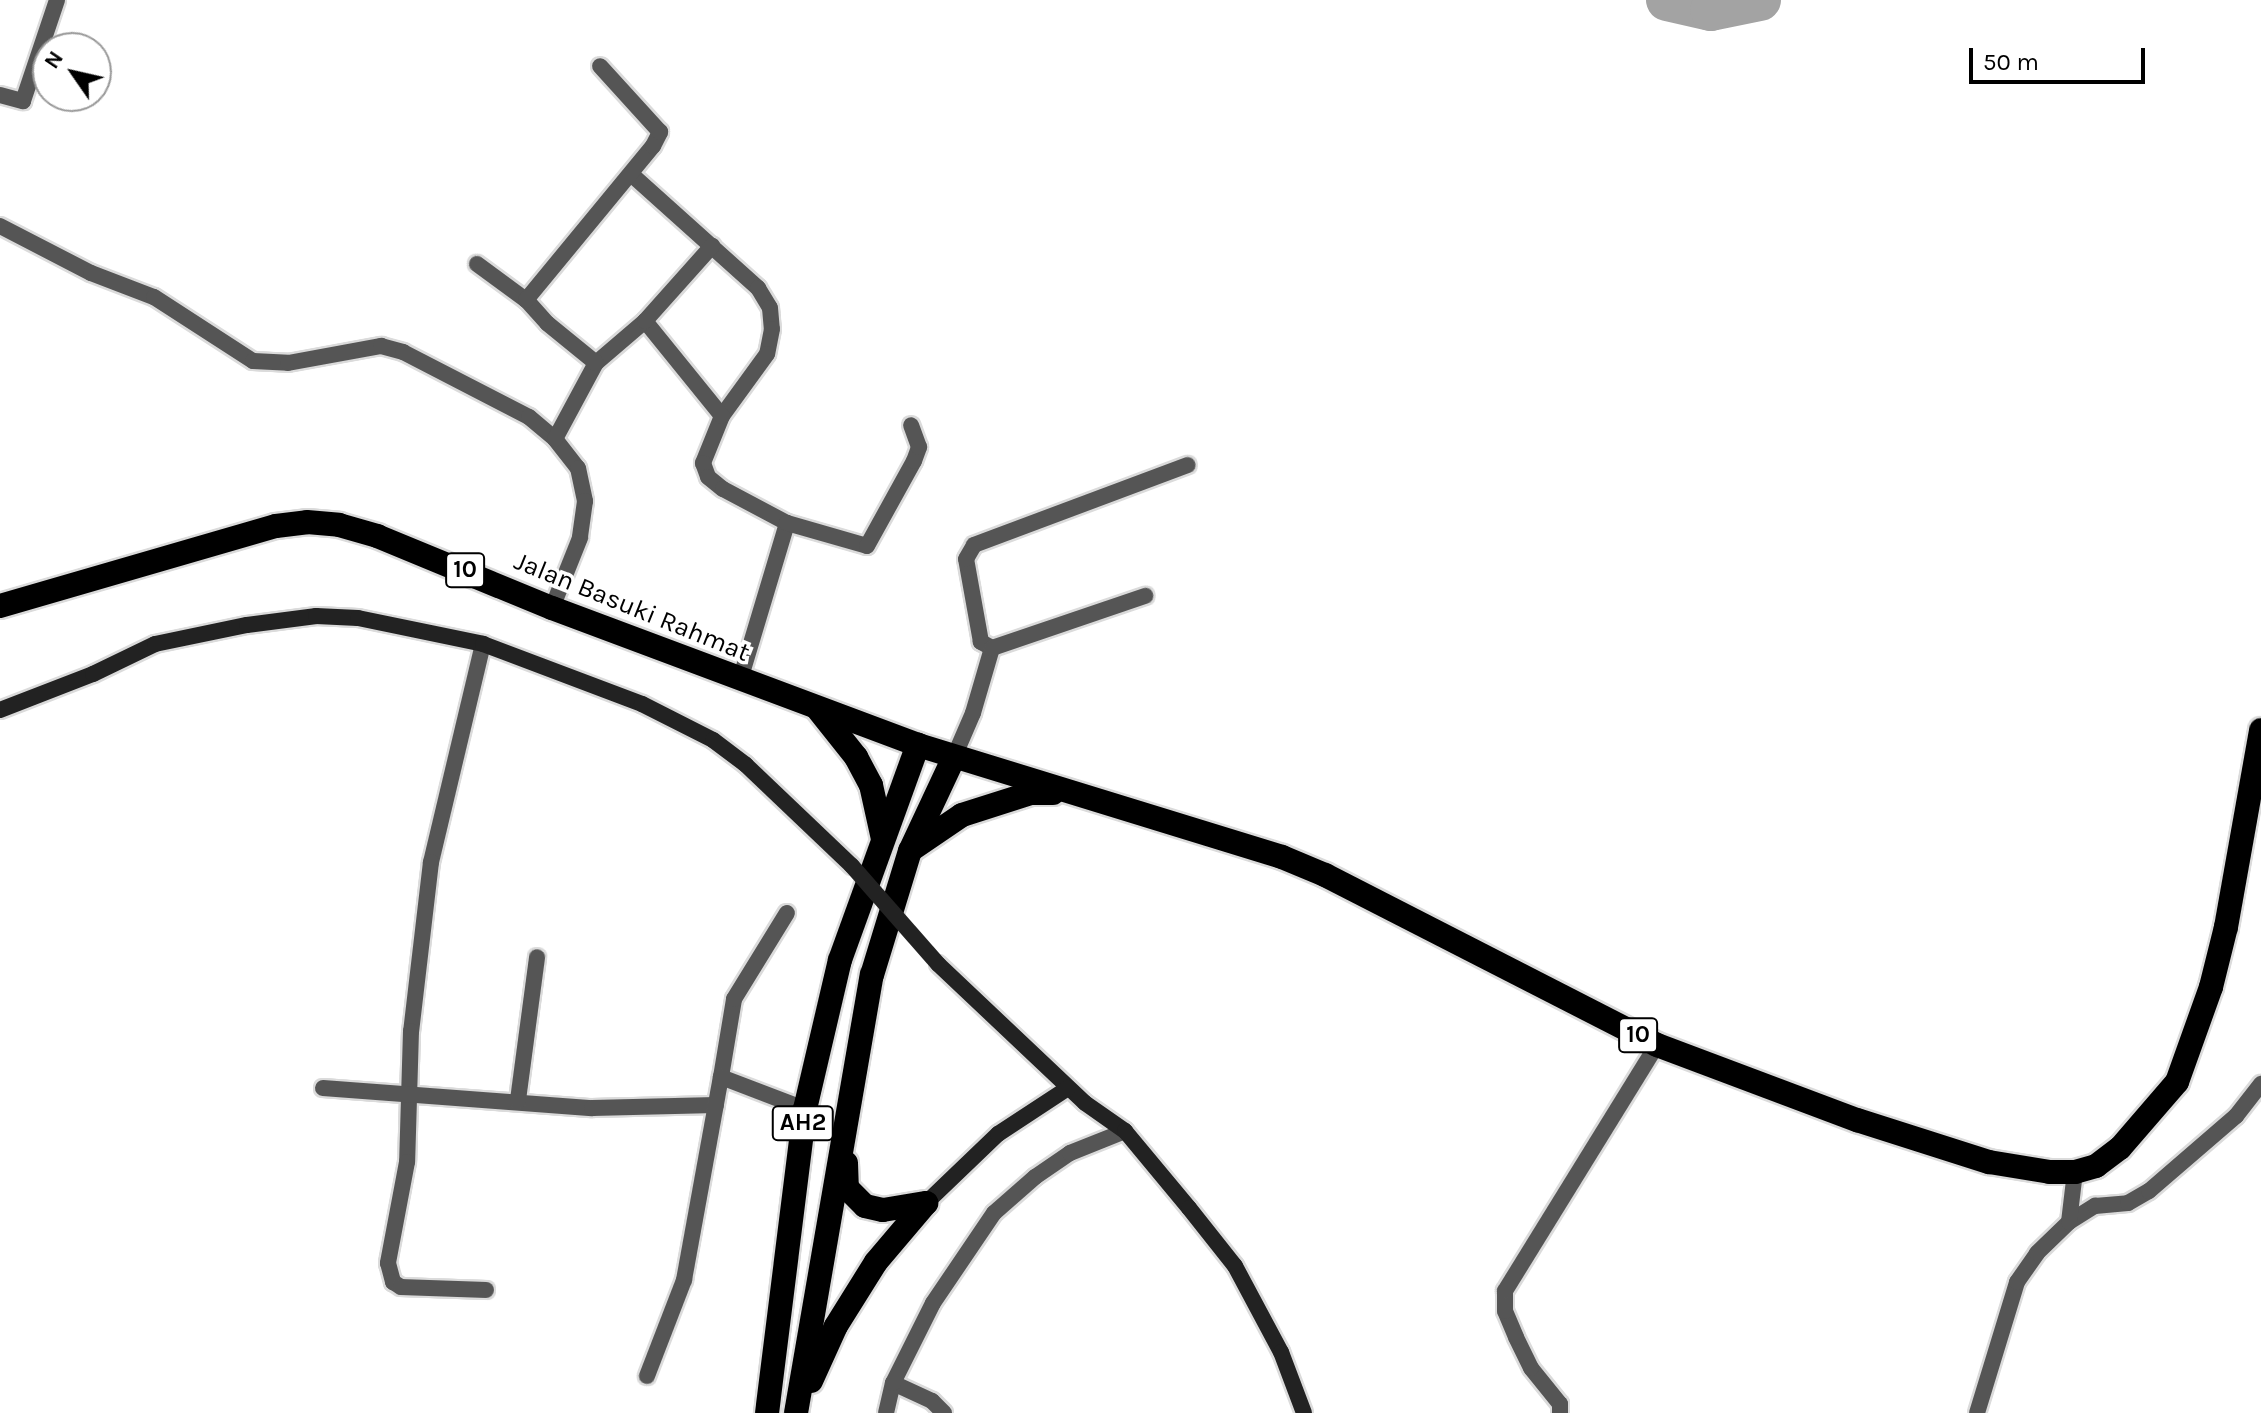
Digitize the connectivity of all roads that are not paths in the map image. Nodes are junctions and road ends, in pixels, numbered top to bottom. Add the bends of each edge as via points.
1 (57, 0) edge
2 (600, 66) dead end
3 (0, 95) edge
4 (631, 174) junction
5 (0, 226) edge
6 (712, 246) junction
7 (477, 264) dead end
8 (526, 300) junction
9 (645, 321) junction
10 (596, 363) junction
11 (722, 416) junction
12 (911, 425) dead end
13 (555, 439) junction
14 (1188, 465) dead end
15 (787, 523) junction
16 (1145, 596) dead end
17 (0, 606) edge
18 (552, 608) junction
19 (483, 644) junction
20 (992, 648) junction
21 (740, 680) junction
22 (817, 708) junction
23 (0, 710) edge
24 (2261, 730) edge
25 (918, 745) junction
26 (954, 757) junction
27 (1067, 793) junction
28 (883, 842) junction
29 (910, 851) junction
30 (787, 913) dead end
31 (537, 957) dead end
32 (1657, 1045) junction
33 (721, 1077) junction
34 (2261, 1084) edge
35 (323, 1088) dead end
36 (1068, 1088) junction
37 (410, 1094) junction
38 (518, 1100) junction
39 (716, 1105) junction
40 (805, 1109) junction
41 (1125, 1131) junction
42 (844, 1132) junction
43 (2075, 1172) junction
44 (926, 1203) junction
45 (2069, 1222) junction
46 (486, 1290) dead end
47 (647, 1376) dead end
48 (893, 1383) junction
49 (767, 1413) edge
50 (796, 1413) edge
51 (886, 1413) edge
52 (944, 1413) edge
53 (1304, 1413) edge
54 (1560, 1413) edge
55 (1977, 1413) edge

1 - 3 street via 23,102
2 - 4 street via 660,132
4 - 6 street
4 - 8 street
5 - 13 street via 91,273 154,297 253,361 288,363 381,346 403,352 529,417
6 - 9 street
6 - 11 street via 758,288 772,323 767,354
7 - 8 street
8 - 10 street
9 - 10 street
9 - 11 street
10 - 13 street
11 - 15 street via 703,463 708,477
12 - 15 street via 919,447 914,461 867,546
13 - 18 street via 578,468 585,501 580,538
14 - 20 street via 974,545 966,559 981,642
15 - 21 street
16 - 20 street
17 - 18 highway, Jalan Basuki Rahmat / 10 via 248,533 307,522 339,525 404,545
18 - 21 highway, Jalan Basuki Rahmat / 10
19 - 23 street via 358,618 316,616 247,625 155,644
19 - 36 street, bridge via 642,704 713,740 852,866 938,964
19 - 37 street via 431,862 411,1031
20 - 26 street
21 - 22 highway, Jalan Basuki Rahmat / 10
22 - 25 highway, Jalan Basuki Rahmat / 10
22 - 28 highway via 871,785
24 - 43 highway, 10 via 2211,987 2177,1082 2120,1148 2096,1166
25 - 26 highway, 10
25 - 28 highway, AH2
26 - 27 highway, 10
26 - 29 highway, AH2
27 - 29 highway via 1031,793 962,815
27 - 32 highway, 10 via 1180,824 1311,869
28 - 40 highway, AH2 via 840,960
29 - 42 highway, AH2 via 872,975
30 - 33 street via 734,999
31 - 38 street
32 - 43 highway, 10 via 1857,1120 1989,1162
32 - 54 street via 1505,1291 1510,1324 1531,1368 1560,1404
33 - 39 street
33 - 40 street
34 - 45 street via 2236,1116 2149,1191 2128,1203 2095,1206
35 - 37 street
36 - 41 street
36 - 44 street via 998,1134
37 - 38 street
37 - 46 street via 407,1162 388,1273 401,1287
38 - 39 street via 592,1108
39 - 47 street via 684,1280
40 - 49 highway, AH2
41 - 48 street via 1070,1153 994,1213 933,1303
41 - 53 street via 1235,1266 1281,1352
42 - 44 highway via 847,1188 854,1198 883,1210
42 - 50 highway
43 - 45 street
44 - 50 highway via 876,1262 836,1326
45 - 55 street via 2017,1282
48 - 51 street
48 - 52 street via 932,1401

